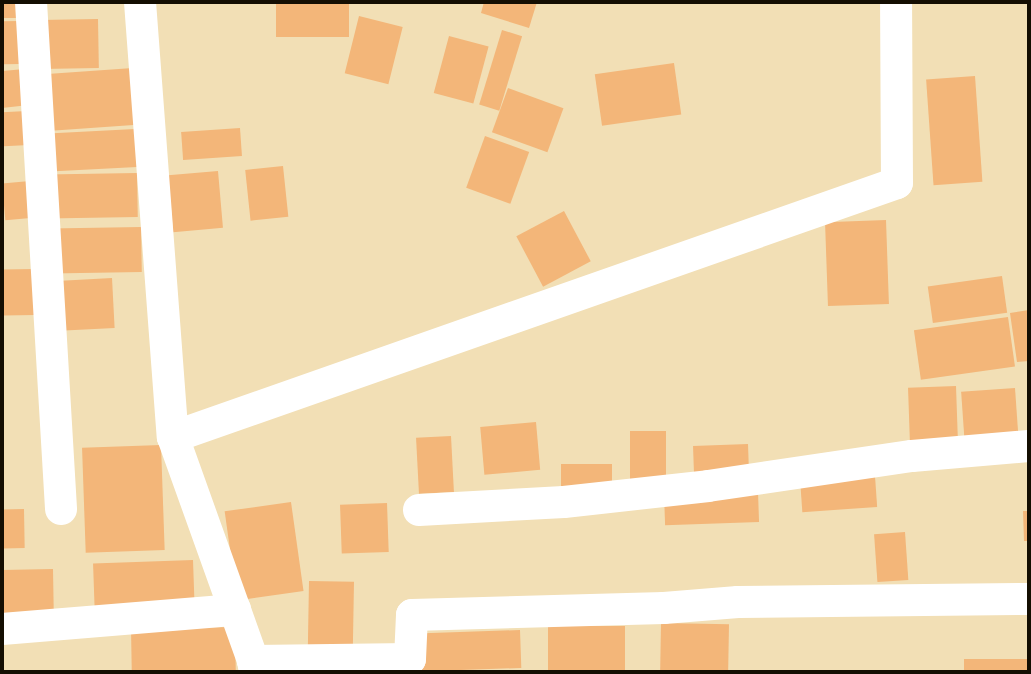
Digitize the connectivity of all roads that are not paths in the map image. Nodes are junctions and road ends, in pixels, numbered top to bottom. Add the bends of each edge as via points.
1 (32, 2) edge
2 (140, 2) edge
3 (895, 2) edge
4 (173, 437) junction
5 (1029, 446) edge
6 (61, 509) dead end
7 (419, 510) dead end
8 (1029, 599) edge
9 (235, 610) junction
10 (2, 629) edge
11 (254, 666) edge

1 - 6 street
2 - 4 street
3 - 4 street via 897,183
4 - 9 street
5 - 7 street via 912,456 564,502
8 - 11 street via 738,602 412,615 410,659
9 - 10 street
9 - 11 street

